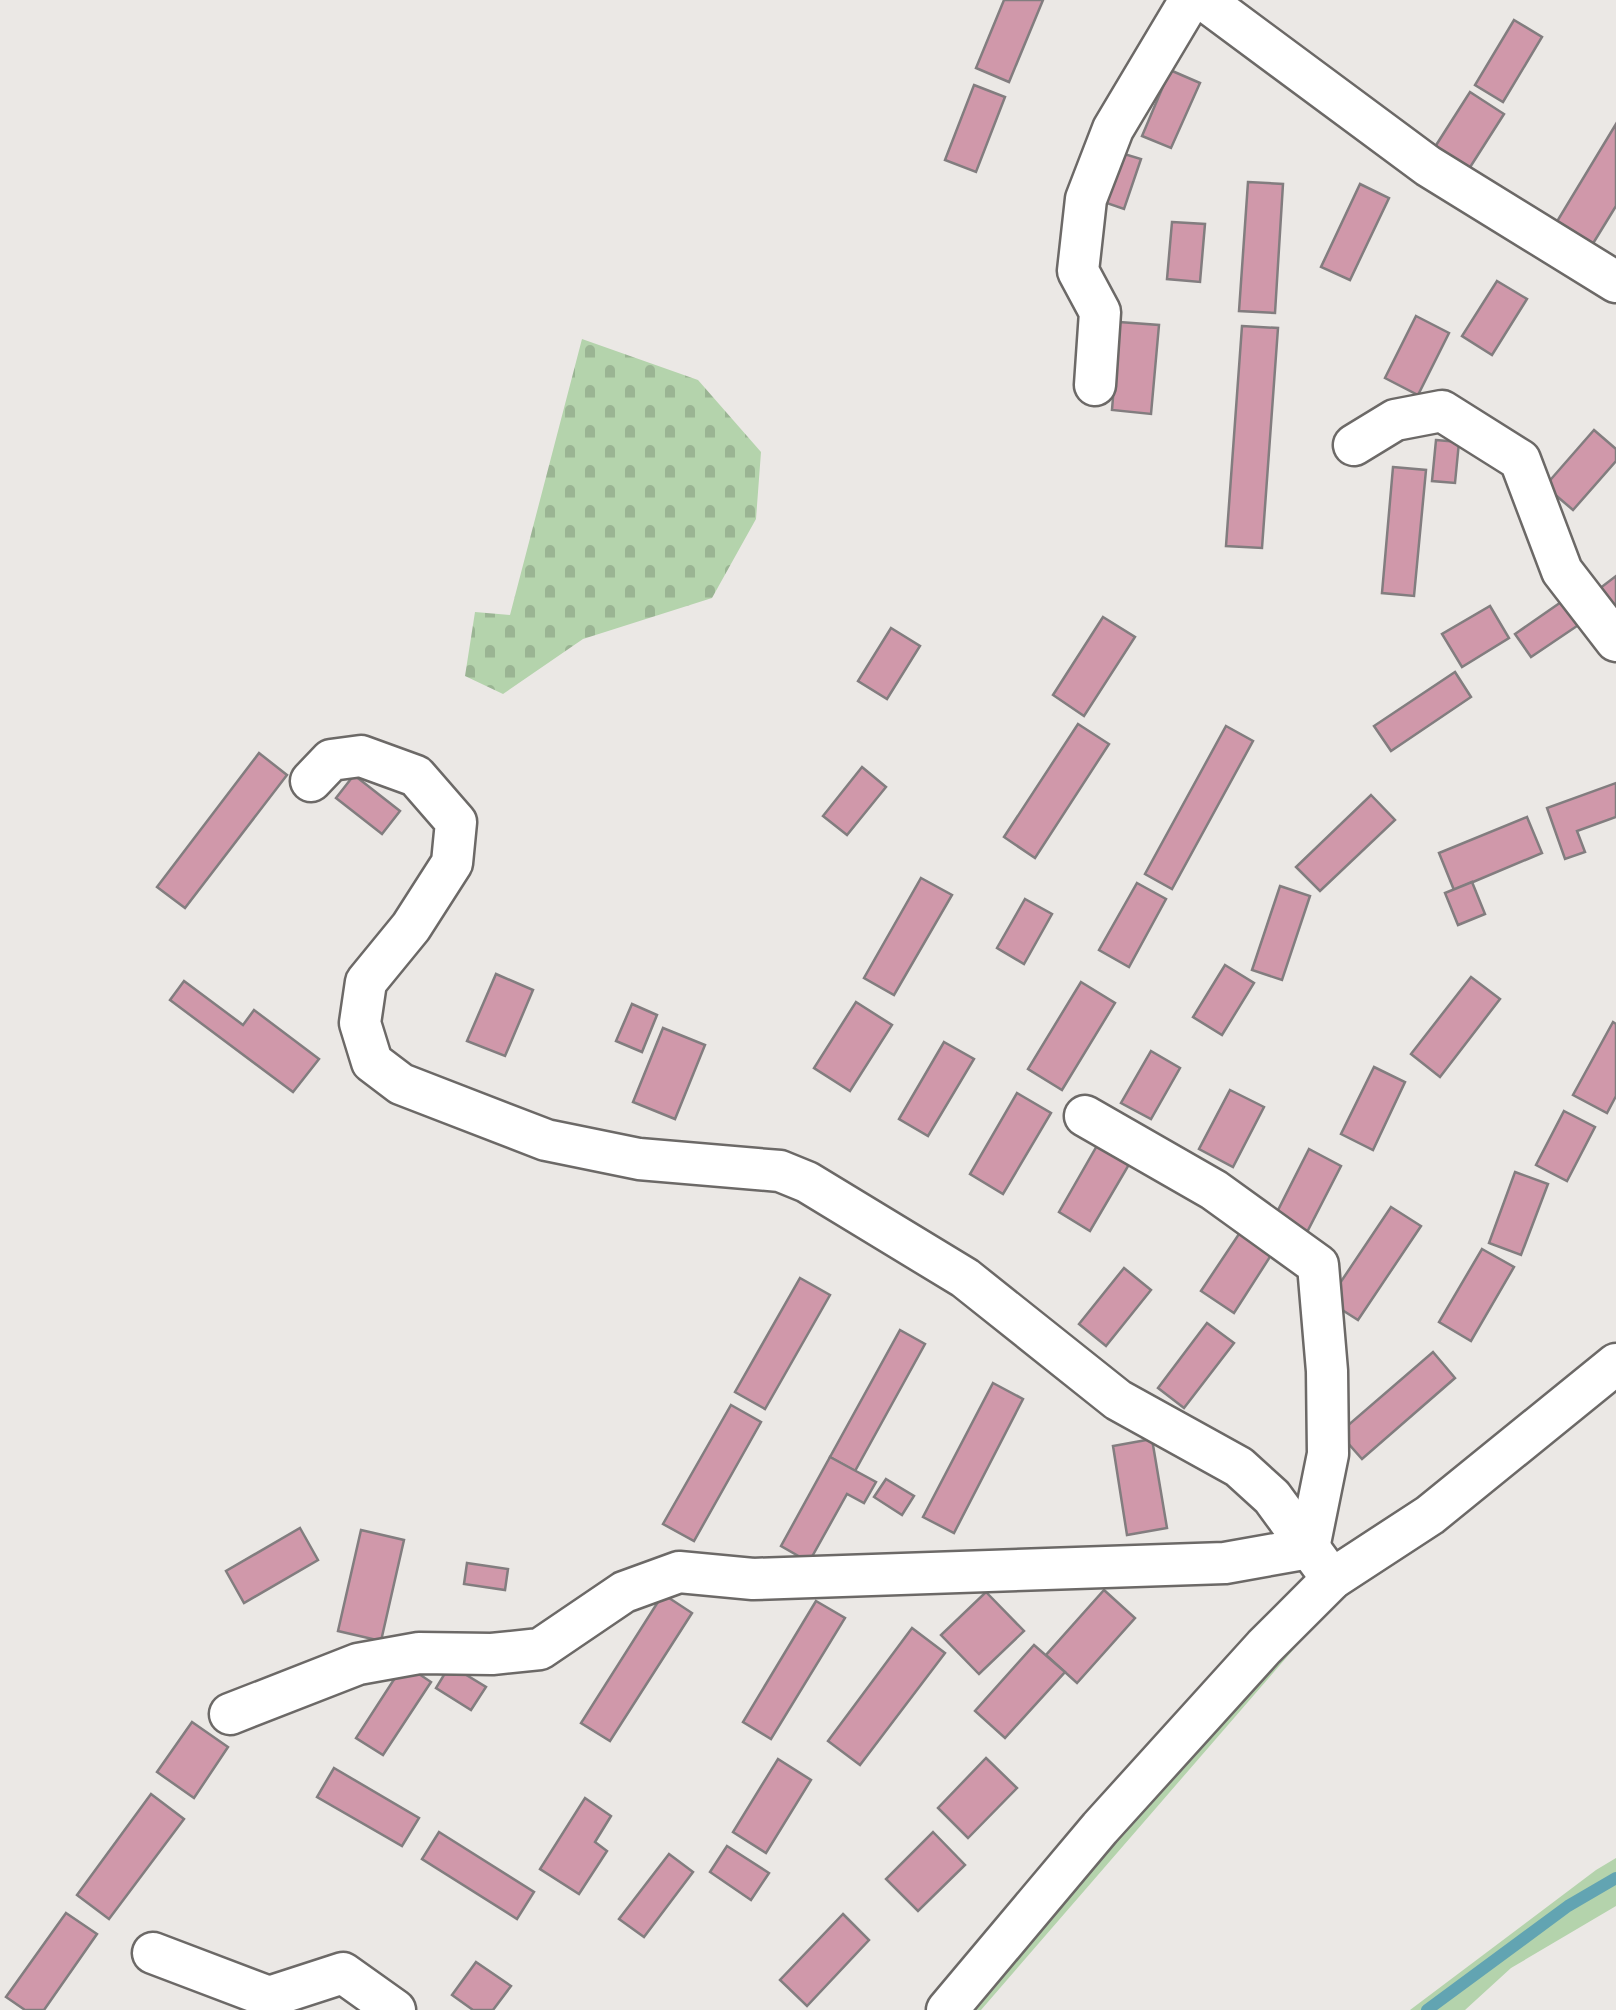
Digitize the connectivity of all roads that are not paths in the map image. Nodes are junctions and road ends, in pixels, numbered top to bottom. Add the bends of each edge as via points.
1 (1190, 0) edge
2 (1204, 0) edge
3 (1616, 282) edge
4 (1095, 385) dead end
5 (1354, 445) dead end
6 (1616, 641) edge
7 (311, 781) dead end
8 (1085, 1116) dead end
9 (1616, 1364) edge
10 (1321, 1564) junction
11 (230, 1714) dead end
12 (153, 1953) dead end
13 (394, 2010) edge
14 (947, 2010) edge

1 - 4 street via 1114,129 1086,199 1078,271 1100,312
2 - 3 street via 1428,166
5 - 6 street via 1395,420 1442,412 1520,460 1562,570
7 - 10 street via 331,760 361,756 416,776 456,822 452,863 366,982 360,1023 372,1062 401,1084 546,1140 639,1159 780,1171 807,1182 965,1278 1118,1400 1238,1467 1272,1497
8 - 10 street via 1214,1190 1318,1266 1328,1454
9 - 10 street via 1430,1514
10 - 11 street via 753,1579 678,1572 624,1592 540,1649 419,1653 358,1664
10 - 14 street via 1264,1647
12 - 13 street via 269,1997 343,1973

